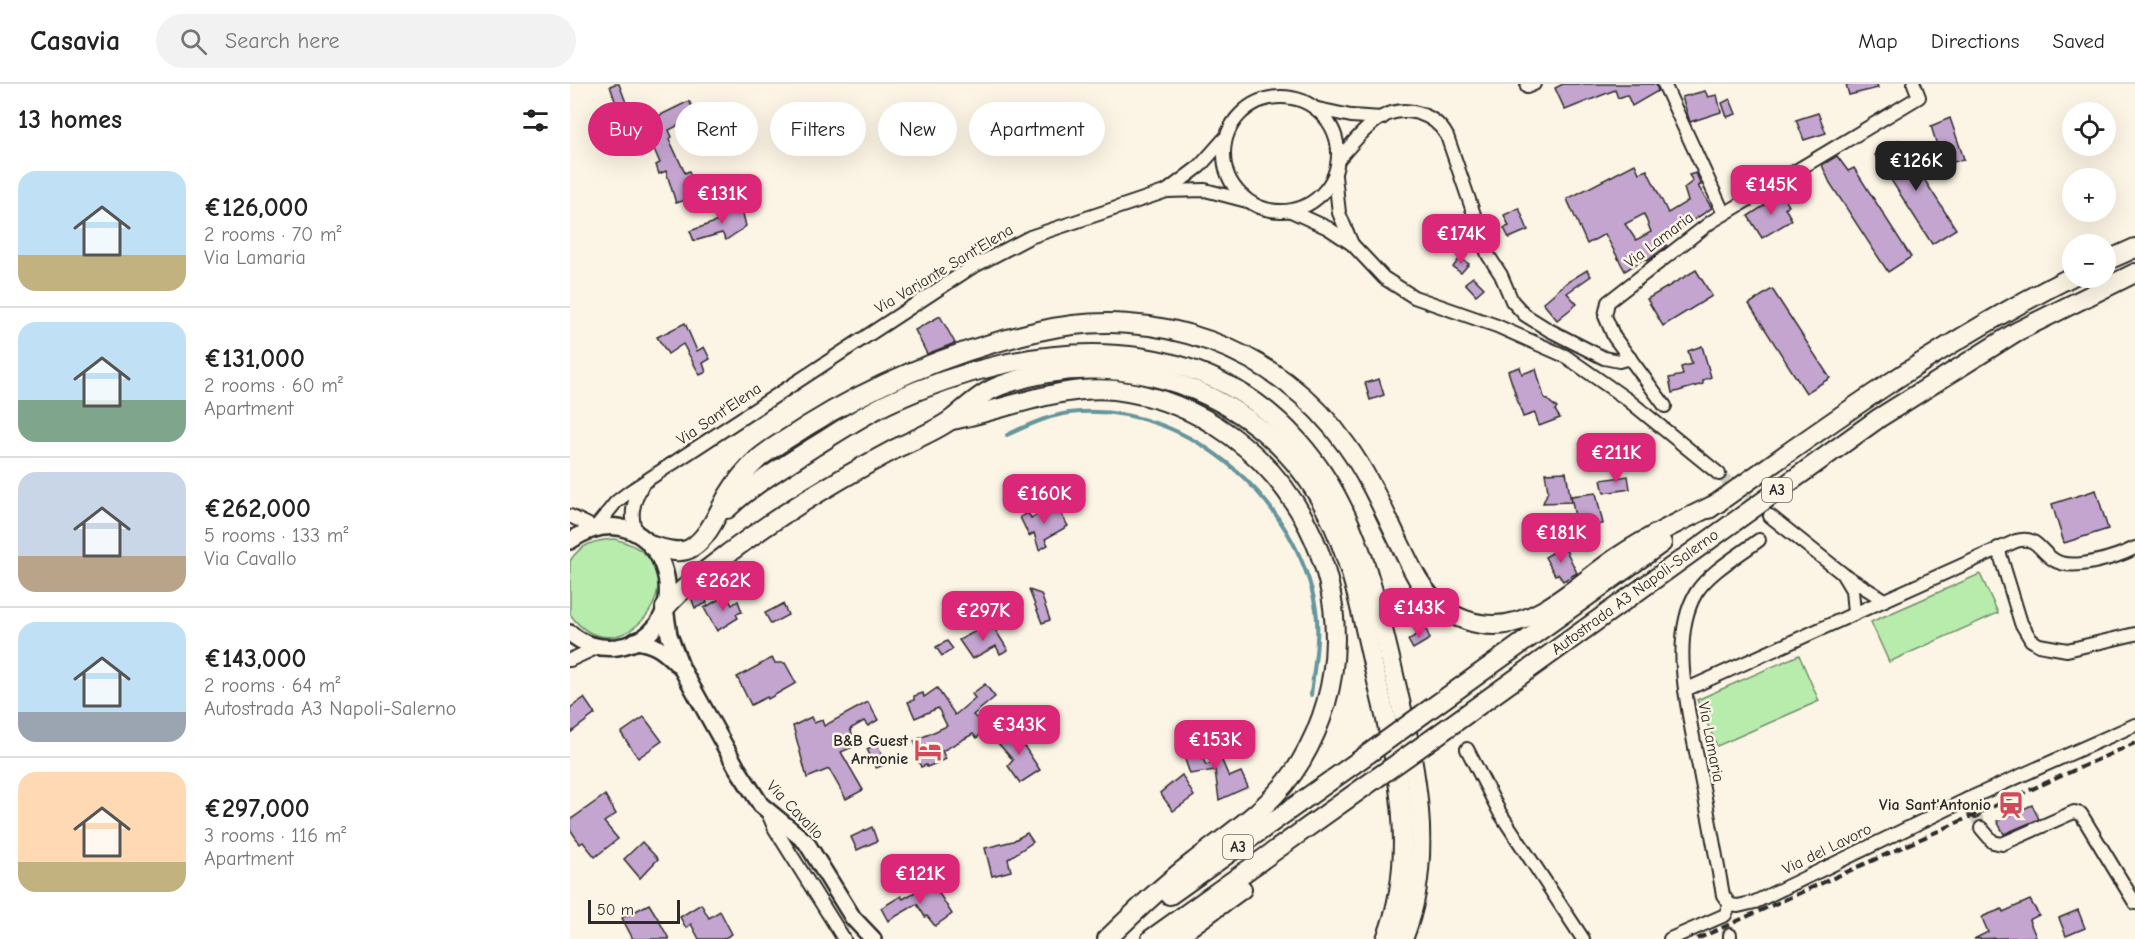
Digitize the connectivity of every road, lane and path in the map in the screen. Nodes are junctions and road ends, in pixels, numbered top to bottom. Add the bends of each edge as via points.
1 (1664, 84) edge
2 (1914, 84) edge
3 (1316, 108) junction
4 (1382, 118) junction
5 (1228, 133) junction
6 (1338, 160) junction
7 (1335, 174) junction
8 (1167, 191) junction
9 (1247, 201) junction
10 (1290, 211) junction
11 (1724, 214) junction
12 (1352, 244) junction
13 (2135, 248) edge
14 (2116, 257) edge
15 (2135, 273) edge
16 (2062, 282) edge
17 (1630, 358) junction
18 (814, 370) joint
19 (1665, 406) dead end
20 (950, 421) junction
21 (1719, 474) tunnel mouth
22 (642, 485) junction
23 (1718, 503) junction
24 (570, 516) edge
25 (1770, 516) tunnel mouth
26 (711, 526) junction
27 (595, 528) junction
28 (637, 534) junction
29 (1759, 540) dead end
30 (570, 541) edge
31 (652, 546) junction
32 (1998, 548) junction
33 (2135, 549) edge
34 (1843, 574) junction
35 (1884, 600) junction
36 (665, 608) junction
37 (1854, 614) junction
38 (570, 633) edge
39 (2135, 634) edge
40 (635, 641) junction
41 (598, 647) junction
42 (570, 660) edge
43 (682, 669) junction
44 (1685, 690) junction
45 (2135, 725) edge
46 (1467, 749) dead end
47 (1968, 799) junction
48 (1337, 806) junction
49 (1974, 810) tunnel mouth
50 (766, 811) junction
51 (1982, 828) tunnel mouth
52 (2135, 903) edge
53 (1730, 905) junction
54 (844, 939) edge
55 (873, 939) edge
56 (1108, 939) edge
57 (1151, 939) edge
58 (1173, 939) edge
59 (1386, 939) edge
60 (1403, 939) edge
61 (1583, 939) edge
62 (1670, 939) edge

1 - 11 street
2 - 11 street, Via Lamaria via 1919,97
3 - 4 street
3 - 5 street via 1288,97 1266,99 1246,109
3 - 6 street via 1334,131
4 - 6 street
4 - 17 street via 1395,113 1418,113 1442,126 1488,255 1512,301 1525,315 1604,358
5 - 8 street, Via Variante Sant'Elena via 1207,159
5 - 9 street via 1224,147 1227,170
6 - 7 street
7 - 10 street via 1318,199
7 - 12 street via 1340,213
8 - 9 street, Via Variante Sant'Elena via 1205,190
8 - 18 street, Via Variante Sant'Elena via 1057,226 995,254
9 - 10 street via 1268,210
10 - 12 street
11 - 17 street, Via Lamaria via 1608,302 1605,316 1614,337
12 - 21 street via 1384,278 1414,297 1497,326 1565,357 1628,400
13 - 14 highway
15 - 48 highway, Autostrada A3 Napoli-Salerno / A3, bridge via 2016,332 1879,418
16 - 23 highway, Autostrada A3 Napoli-Salerno / A3 via 1909,370
17 - 19 street, Via Lamaria
18 - 22 street, Via Sant'Elena
20 - 36 highway via 772,519 689,583
20 - 56 highway via 1080,390 1113,390 1167,402 1217,425 1260,458 1293,498 1324,567 1333,613 1333,664 1322,713 1301,760 1272,798 1245,824 1192,862
20 - 59 highway via 971,401 1020,379 1085,370 1143,373 1216,398 1264,430 1289,455 1324,506 1346,558 1386,717 1405,837 1401,884
22 - 27 street, Via Sant'Elena via 616,502
22 - 28 street via 632,506 631,520
23 - 26 highway via 1619,556 1533,615 1494,625 1473,622 1440,606 1428,594 1347,445 1329,421 1281,377 1252,358 1192,334 1137,323 1092,322 1039,331 974,350 899,377 846,404 757,460 730,492
23 - 56 highway, Autostrada A3 Napoli-Salerno / A3, bridge
24 - 27 street
25 - 34 street
26 - 31 highway via 689,550
26 - 60 highway via 749,490 862,416 928,387 999,364 1044,357 1118,354 1179,366 1238,391 1281,424 1315,462 1343,507 1365,565 1401,704 1421,833 1417,894
27 - 28 main road via 624,529
27 - 30 main road
28 - 31 main road
29 - 44 street, Via Lamaria via 1696,593 1685,623
31 - 36 main road via 667,573
32 - 33 street via 2024,538 2041,546 2054,561 2072,564 2104,560
32 - 35 street
32 - 39 street via 2021,623 2031,640 2067,650
34 - 35 street
34 - 37 street via 1852,590
35 - 37 street
36 - 40 main road via 656,625
36 - 43 main road via 669,635
37 - 44 street
38 - 41 main road
40 - 41 main road
40 - 43 main road via 662,649
41 - 42 street
43 - 50 main road, Via Cavallo via 715,732
44 - 53 street, Via Lamaria via 1723,895
45 - 47 street, Via del Lavoro
46 - 61 street via 1500,813
47 - 49 street
47 - 53 street, Via del Lavoro via 1755,902
48 - 57 highway, Autostrada A3 Napoli-Salerno / A3
48 - 58 highway via 1272,866
50 - 54 street
50 - 55 main road, Via Cavallo via 806,842 853,918
51 - 52 street via 1993,842 2002,844 2074,812 2081,814
53 - 62 street via 1725,915

